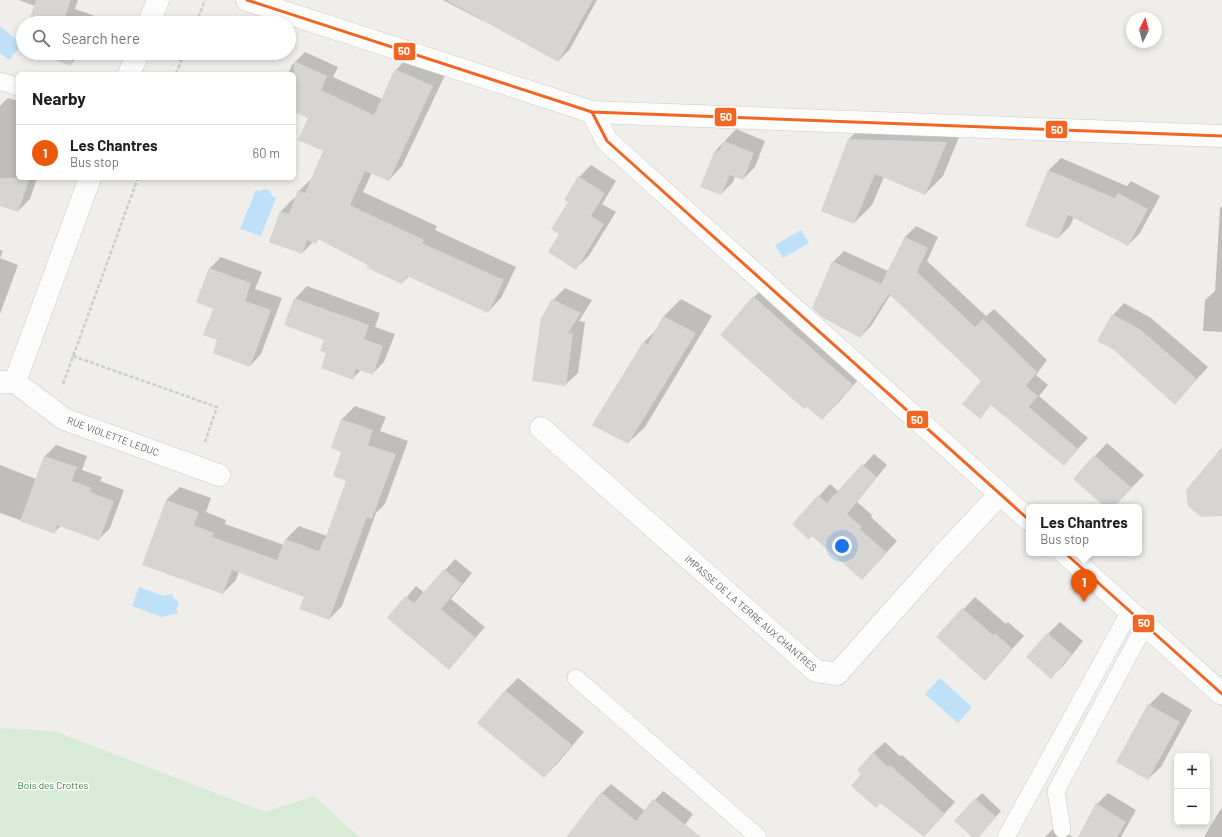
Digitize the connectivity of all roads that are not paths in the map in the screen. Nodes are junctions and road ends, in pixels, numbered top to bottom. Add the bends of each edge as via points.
1 (158, 0) edge
2 (247, 0) edge
3 (152, 16) edge
4 (135, 60) edge
5 (130, 72) edge
6 (0, 80) edge
7 (16, 86) edge
8 (592, 112) junction
9 (1222, 136) edge
10 (89, 180) edge
11 (8, 382) edge
12 (541, 428) dead end
13 (220, 475) dead end
14 (1000, 494) junction
15 (1026, 517) edge
16 (1068, 556) edge
17 (1138, 618) junction
18 (576, 678) dead end
19 (1222, 694) edge
20 (1062, 829) dead end
21 (758, 837) edge
22 (1006, 837) edge

1 - 3 street
2 - 8 street
4 - 5 street
6 - 7 lane
8 - 9 street
8 - 14 street via 607,141
10 - 11 street, RUE VIOLETTE LEDUC
11 - 13 street, RUE VIOLETTE LEDUC via 64,419
12 - 14 street, IMPASSE DE LA TERRE AUX CHANTRES via 816,671 837,674
14 - 15 street
16 - 17 street
17 - 19 street
17 - 20 lane via 1056,791
17 - 22 lane
18 - 21 lane

